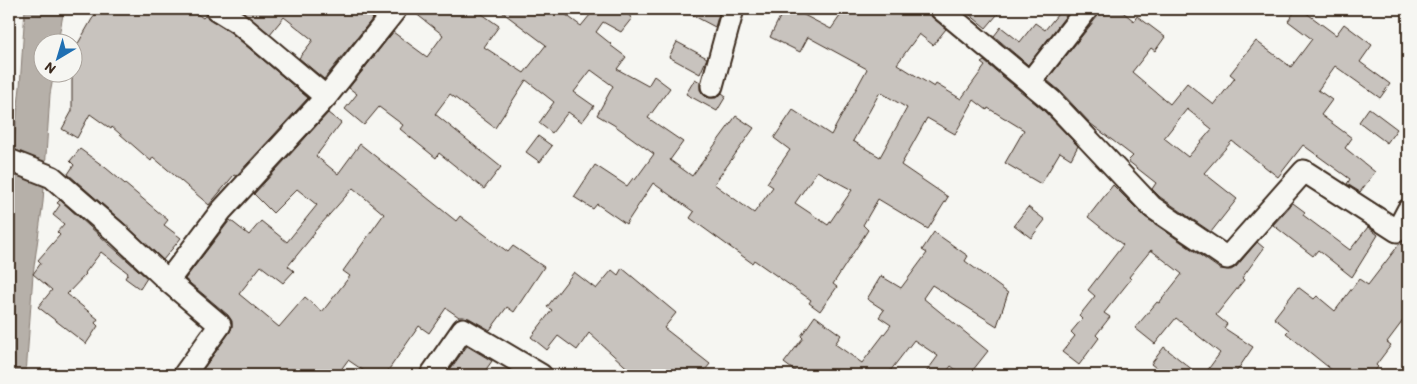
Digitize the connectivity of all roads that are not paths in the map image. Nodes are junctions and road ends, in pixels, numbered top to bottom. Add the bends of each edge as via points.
1 (216, 9) edge
2 (396, 9) edge
3 (733, 9) edge
4 (941, 9) edge
5 (1087, 9) edge
6 (1030, 82) junction
7 (712, 86) dead end
8 (326, 97) junction
9 (9, 160) edge
10 (1408, 210) edge
11 (168, 281) junction
12 (184, 375) edge
13 (431, 375) edge
14 (541, 375) edge

1 - 8 street via 238,22
2 - 8 street
3 - 7 street
4 - 6 street
5 - 6 street
6 - 10 street via 1051,100 1152,208 1227,258 1304,171 1396,231
8 - 11 street via 221,211
9 - 11 street via 52,177
11 - 12 street via 220,325
13 - 14 street via 463,329

